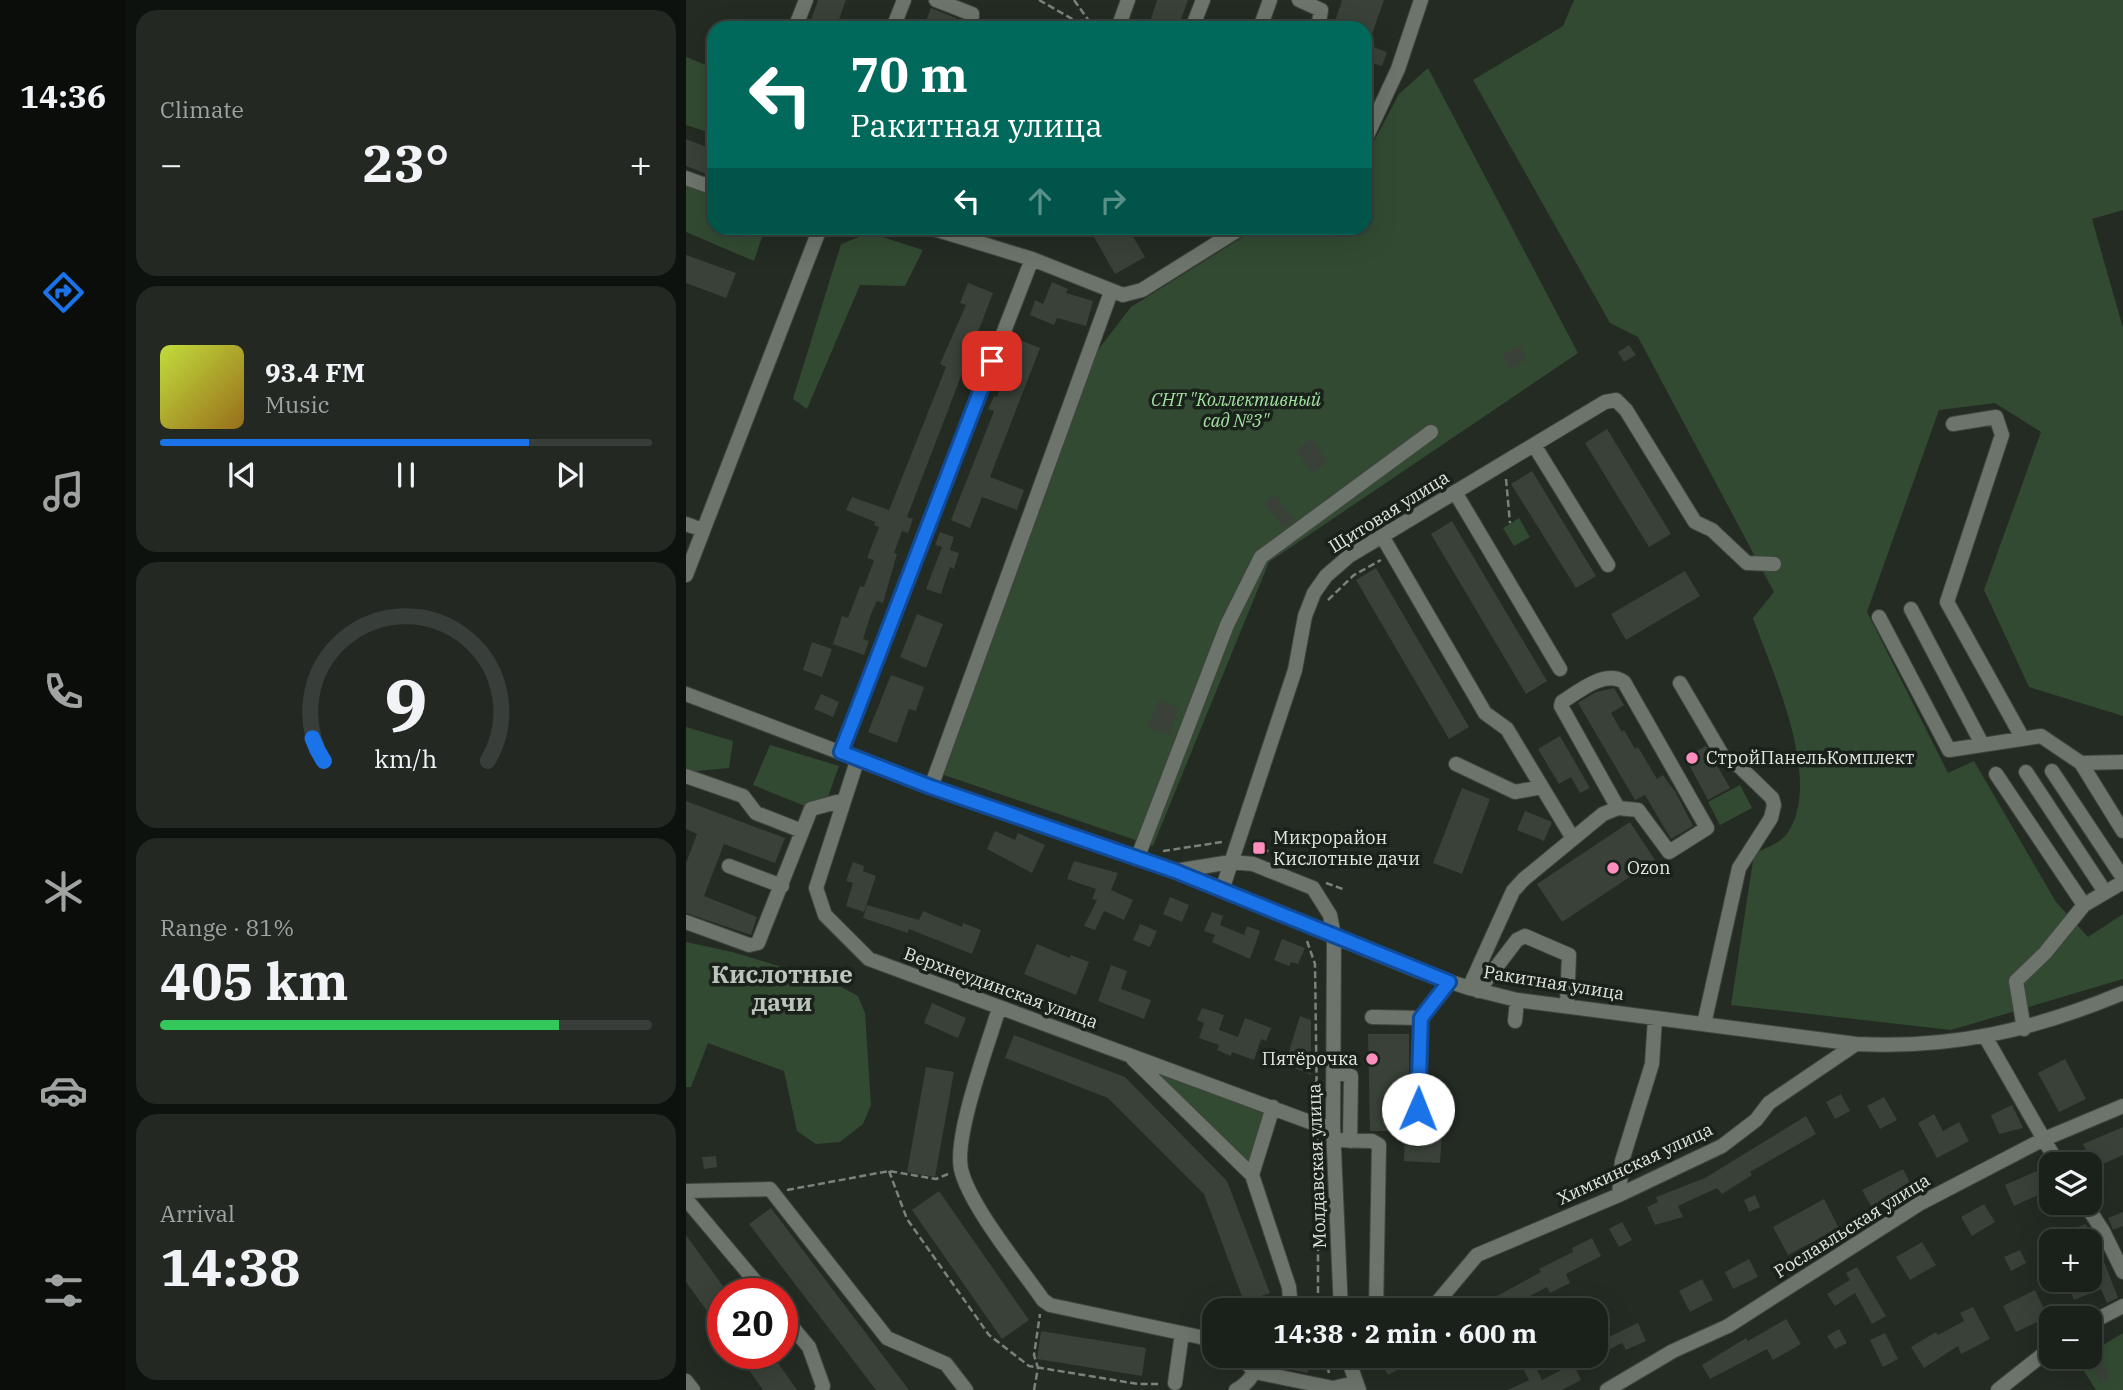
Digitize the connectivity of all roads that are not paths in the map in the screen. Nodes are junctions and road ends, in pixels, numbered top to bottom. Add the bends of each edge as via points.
1 (806, 0) edge
2 (904, 0) edge
3 (936, 0) edge
4 (1128, 0) edge
5 (1203, 0) edge
6 (1270, 0) edge
7 (1299, 0) edge
8 (1421, 0) edge
9 (798, 21) edge
10 (896, 21) edge
11 (972, 21) edge
12 (1120, 21) edge
13 (1195, 21) edge
14 (1262, 21) edge
15 (1319, 21) edge
16 (1372, 125) edge
17 (686, 178) edge
18 (707, 186) edge
19 (817, 235) edge
20 (954, 235) edge
21 (1230, 235) edge
22 (1031, 259) junction
23 (1111, 292) junction
24 (1953, 424) dead end
25 (1431, 432) dead end
26 (1534, 445) junction
27 (1455, 492) junction
28 (686, 524) edge
29 (703, 530) junction
30 (1382, 536) junction
31 (1774, 564) dead end
32 (1608, 565) dead end
33 (686, 575) edge
34 (1911, 610) dead end
35 (1879, 617) dead end
36 (1560, 668) dead end
37 (1680, 683) dead end
38 (686, 694) edge
39 (2023, 738) junction
40 (1983, 744) junction
41 (841, 752) junction
42 (858, 758) junction
43 (2123, 762) edge
44 (2081, 763) junction
45 (1456, 764) dead end
46 (2052, 771) dead end
47 (2026, 772) dead end
48 (1996, 774) dead end
49 (686, 776) edge
50 (931, 787) junction
51 (1542, 787) junction
52 (844, 800) junction
53 (1618, 808) junction
54 (802, 831) junction
55 (2123, 831) edge
56 (1572, 837) junction
57 (1138, 854) junction
58 (1231, 862) junction
59 (729, 866) dead end
60 (1175, 871) junction
61 (2123, 880) edge
62 (782, 886) junction
63 (1222, 890) junction
64 (2105, 892) junction
65 (2084, 905) junction
66 (686, 922) edge
67 (1334, 936) junction
68 (1449, 982) junction
69 (1473, 989) junction
70 (2123, 993) edge
71 (1517, 1000) junction
72 (1567, 1006) junction
73 (999, 1008) junction
74 (1372, 1017) dead end
75 (1421, 1018) junction
76 (1655, 1018) junction
77 (1515, 1021) dead end
78 (1704, 1024) junction
79 (2024, 1029) junction
80 (1986, 1038) junction
81 (1856, 1044) junction
82 (1129, 1055) junction
83 (1334, 1072) junction
84 (2123, 1106) edge
85 (1273, 1107) junction
86 (1418, 1109) dead end
87 (1334, 1134) junction
88 (2042, 1140) junction
89 (1350, 1141) junction
90 (2050, 1152) edge
91 (1252, 1175) junction
92 (686, 1191) edge
93 (1619, 1195) junction
94 (686, 1199) edge
95 (2093, 1215) edge
96 (2123, 1272) edge
97 (752, 1278) edge
98 (1290, 1298) edge
99 (1340, 1298) edge
100 (1376, 1298) edge
101 (1441, 1298) edge
102 (2123, 1306) edge
103 (2102, 1317) edge
104 (1182, 1333) junction
105 (798, 1334) edge
106 (1202, 1339) edge
107 (2039, 1358) edge
108 (1251, 1368) edge
109 (1257, 1368) edge
110 (1351, 1368) edge
111 (1255, 1372) junction
112 (686, 1381) edge
113 (1175, 1384) road end
114 (1357, 1387) edge
115 (693, 1390) edge
116 (822, 1390) edge
117 (967, 1390) edge
118 (1236, 1390) edge
119 (1607, 1390) edge
120 (1998, 1390) edge

1 - 9 street
2 - 10 street
3 - 11 street via 972,14
4 - 12 street
5 - 13 street
6 - 14 street
7 - 15 street via 1321,10
8 - 16 street via 1398,69
17 - 18 street
19 - 29 street
20 - 22 street
21 - 23 street via 1132,295
22 - 23 street
22 - 41 street
23 - 50 street
24 - 39 street via 1996,417 2002,435 1947,602
25 - 57 street via 1261,557 1227,625
26 - 27 street, Щитовая улица
26 - 31 street, Щитовая улица via 1605,402 1616,400 1695,523 1712,530 1747,563
26 - 32 street
27 - 30 street, Щитовая улица
27 - 36 street
28 - 29 street
29 - 33 street
30 - 51 street via 1485,713 1507,729
30 - 58 street, Щитовая улица via 1349,556 1314,593 1246,843
34 - 40 street
35 - 40 street via 1949,750
37 - 78 street via 1724,758 1740,767 1774,804 1771,818 1739,868
38 - 41 street, Ракитная улица
39 - 40 street
39 - 44 street via 2041,736
41 - 42 street, Ракитная улица
42 - 50 street, Ракитная улица
42 - 52 street, Верхнеудинская улица
43 - 44 street
44 - 55 street
45 - 51 street via 1515,792
46 - 61 street
47 - 64 street
48 - 65 street
49 - 54 street via 743,796 756,813
50 - 57 street, Ракитная улица
51 - 56 street
52 - 54 street via 815,805
52 - 73 street, Верхнеудинская улица via 816,888 825,915 869,959
53 - 53 street via 1561,706 1599,680 1625,682 1707,828 1669,852 1638,810
53 - 56 street
54 - 62 street
56 - 69 street via 1513,891
57 - 60 street, Ракитная улица
58 - 60 street
58 - 63 street, Щитовая улица
58 - 67 street, Молдавская улица via 1253,864 1313,888 1330,915
59 - 62 street
60 - 63 street, Ракитная улица
61 - 64 street
62 - 66 street via 762,939 754,946
63 - 67 street, Ракитная улица
64 - 65 street
65 - 79 street via 2016,982
67 - 68 street, Ракитная улица
67 - 83 street, Молдавская улица
68 - 69 street, Ракитная улица
68 - 75 street
69 - 71 street, Ракитная улица
69 - 72 street via 1525,936 1568,953
70 - 79 street, Ракитная улица
71 - 72 street, Ракитная улица
71 - 77 street
72 - 76 street, Ракитная улица
73 - 82 street, Верхнеудинская улица
73 - 104 street via 961,1141 961,1169 975,1200 1042,1300 1062,1310
74 - 75 street
75 - 86 street
76 - 78 street, Ракитная улица
76 - 93 street via 1652,1064 1622,1161
78 - 81 street, Ракитная улица
79 - 80 street, Ракитная улица
80 - 81 street, Ракитная улица via 1892,1046
80 - 88 street
81 - 93 street, Химкинская улица via 1769,1103 1756,1120 1721,1146
82 - 85 street, Верхнеудинская улица
82 - 91 street
83 - 87 street, Молдавская улица
83 - 89 street via 1351,1076
84 - 88 street, Рославльская улица
85 - 87 street, Верхнеудинская улица
85 - 91 street
87 - 89 street, Верхнеудинская улица
87 - 99 street, Молдавская улица
88 - 90 street
88 - 119 street, Рославльская улица via 1919,1204 1728,1326
89 - 100 street, Верхнеудинская улица via 1376,1142 1380,1151
91 - 98 street
92 - 117 street via 770,1189 887,1338 946,1364
93 - 101 street, Химкинская улица via 1477,1255
94 - 97 street
95 - 96 street
102 - 103 street
104 - 106 street
104 - 113 street
105 - 116 street via 809,1347
107 - 120 street
108 - 111 street
109 - 111 street
110 - 114 street
111 - 114 street via 1333,1388
111 - 118 street
112 - 115 street

